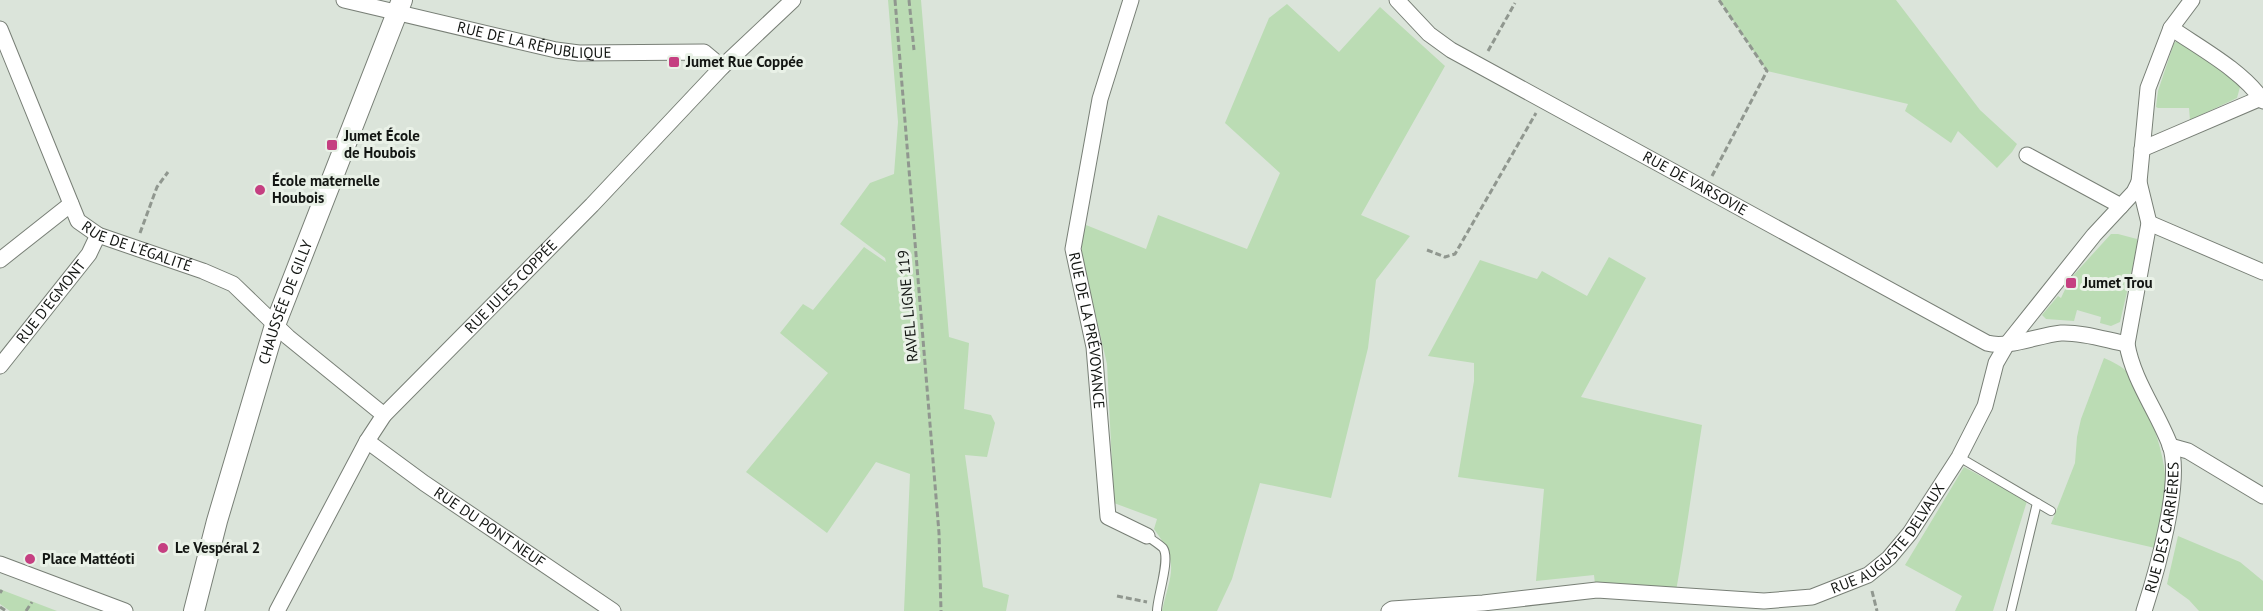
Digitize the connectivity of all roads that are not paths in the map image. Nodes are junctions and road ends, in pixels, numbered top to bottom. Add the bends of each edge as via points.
1 (344, 0) edge
2 (793, 0) edge
3 (1131, 0) edge
4 (1397, 0) edge
5 (2192, 0) edge
6 (399, 6) edge
7 (2170, 28) junction
8 (0, 29) edge
9 (722, 67) junction
10 (2262, 100) edge
11 (2142, 149) junction
12 (2027, 155) dead end
13 (2139, 182) junction
14 (71, 204) junction
15 (2121, 206) junction
16 (2149, 223) junction
17 (98, 235) junction
18 (0, 260) edge
19 (2263, 272) edge
20 (275, 325) junction
21 (2007, 344) junction
22 (2127, 344) junction
23 (0, 366) edge
24 (384, 415) junction
25 (367, 441) junction
26 (2170, 447) junction
27 (1959, 457) junction
28 (2263, 496) edge
29 (2037, 503) junction
30 (2051, 511) dead end
31 (1148, 536) joint
32 (0, 564) edge
33 (1157, 607) edge
34 (1482, 607) edge
35 (124, 611) edge
36 (194, 611) edge
37 (277, 611) edge
38 (613, 611) edge
39 (1389, 611) edge
40 (2011, 611) edge
41 (2144, 611) edge

1 - 6 street, RUE DE LA RÉPUBLIQUE
2 - 9 street, RUE JULES COPPÉE
3 - 31 street, RUE DE LA PRÉVOYANCE via 1100,99 1073,249 1094,346 1108,517
4 - 21 street, RUE DE VARSOVIE via 1440,42 1479,66 1987,343
5 - 7 street
6 - 9 street, RUE DE LA RÉPUBLIQUE via 555,50 704,52
6 - 20 street, CHAUSSÉE DE GILLY
7 - 10 street via 2236,74
7 - 11 street via 2148,88
8 - 14 street, RUE DE L'ÉGALITÉ
9 - 24 street, RUE JULES COPPÉE
10 - 11 street
11 - 13 street
12 - 15 street
13 - 15 street, RUE AUGUSTE DELVAUX
13 - 16 street
14 - 17 street, RUE DE L'ÉGALITÉ via 78,221
14 - 18 street
15 - 21 street, RUE AUGUSTE DELVAUX
16 - 19 street
16 - 22 street
17 - 20 street, RUE DE L'ÉGALITÉ via 233,284
17 - 23 street, RUE D'EGMONT via 88,254
20 - 24 street, RUE DE L'ÉGALITÉ
20 - 36 street, CHAUSSÉE DE GILLY
21 - 22 street via 2071,333
21 - 27 street, RUE AUGUSTE DELVAUX via 1996,363 1985,406
22 - 26 street, RUE DES CARRIÈRES via 2131,363
24 - 25 street, RUE JULES COPPÉE
25 - 37 street, RUE JULES COPPÉE
25 - 38 street, RUE DU PONT NEUF
26 - 28 street via 2188,451
26 - 41 street, RUE DES CARRIÈRES via 2174,473 2168,512
27 - 29 lane
27 - 34 street, RUE AUGUSTE DELVAUX via 1910,533 1888,558 1868,575 1812,597 1764,601 1597,591
29 - 30 lane
29 - 40 lane
31 - 33 lane via 1165,552
32 - 35 street
34 - 39 street, RUE AUGUSTE DELVAUX

